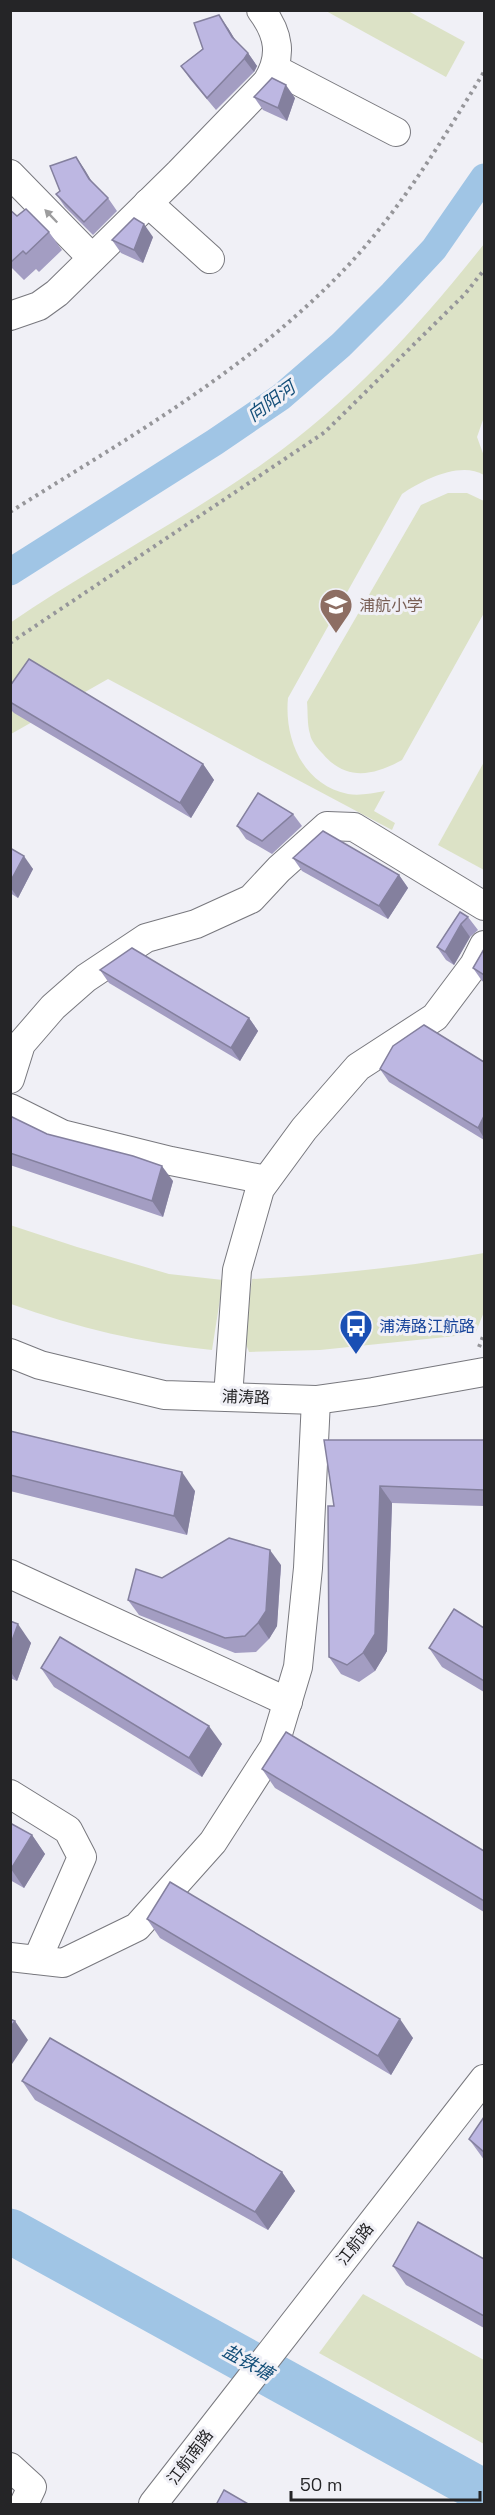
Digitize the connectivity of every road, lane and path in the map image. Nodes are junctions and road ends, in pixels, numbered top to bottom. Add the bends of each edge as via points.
1 (261, 10) edge
2 (275, 69) junction
3 (484, 72) edge
4 (396, 132) dead end
5 (10, 174) edge
6 (148, 203) junction
7 (92, 258) junction
8 (210, 259) dead end
9 (484, 270) edge
10 (10, 316) edge
11 (10, 512) edge
12 (10, 643) edge
13 (484, 906) edge
14 (484, 945) edge
15 (10, 1079) edge
16 (10, 1108) edge
17 (266, 1180) junction
18 (10, 1353) edge
19 (484, 1372) edge
20 (228, 1397) junction
21 (316, 1400) junction
22 (10, 1574) edge
23 (288, 1702) junction
24 (10, 1794) edge
25 (24, 1959) edge
26 (484, 2079) edge
27 (226, 2409) joint
28 (10, 2467) edge
29 (24, 2505) edge
30 (153, 2505) edge

1 - 2 street via 276,39
2 - 4 street
2 - 6 street via 267,82
3 - 11 path via 438,147 339,275 217,381
7 -> 5 street
6 - 7 street
6 - 8 street
7 - 10 street via 39,306
9 - 12 path via 465,294 325,432
13 - 15 street via 354,827 327,826 251,899 196,924 146,938 86,978 52,1007 21,1044
14 - 17 street via 435,1017 358,1067
16 - 17 street via 62,1134
17 - 20 street via 237,1270
18 - 20 street, 浦涛路 via 40,1365 164,1395
19 - 21 street, 浦涛路
20 - 21 street, 浦涛路
21 - 23 street via 308,1568 298,1666
22 - 23 street
23 - 25 street via 274,1747 213,1842 138,1927 63,1963
24 - 25 street via 68,1830 82,1857
26 - 27 street, 江航路
27 - 30 street, 江航南路
28 - 29 street via 32,2487

